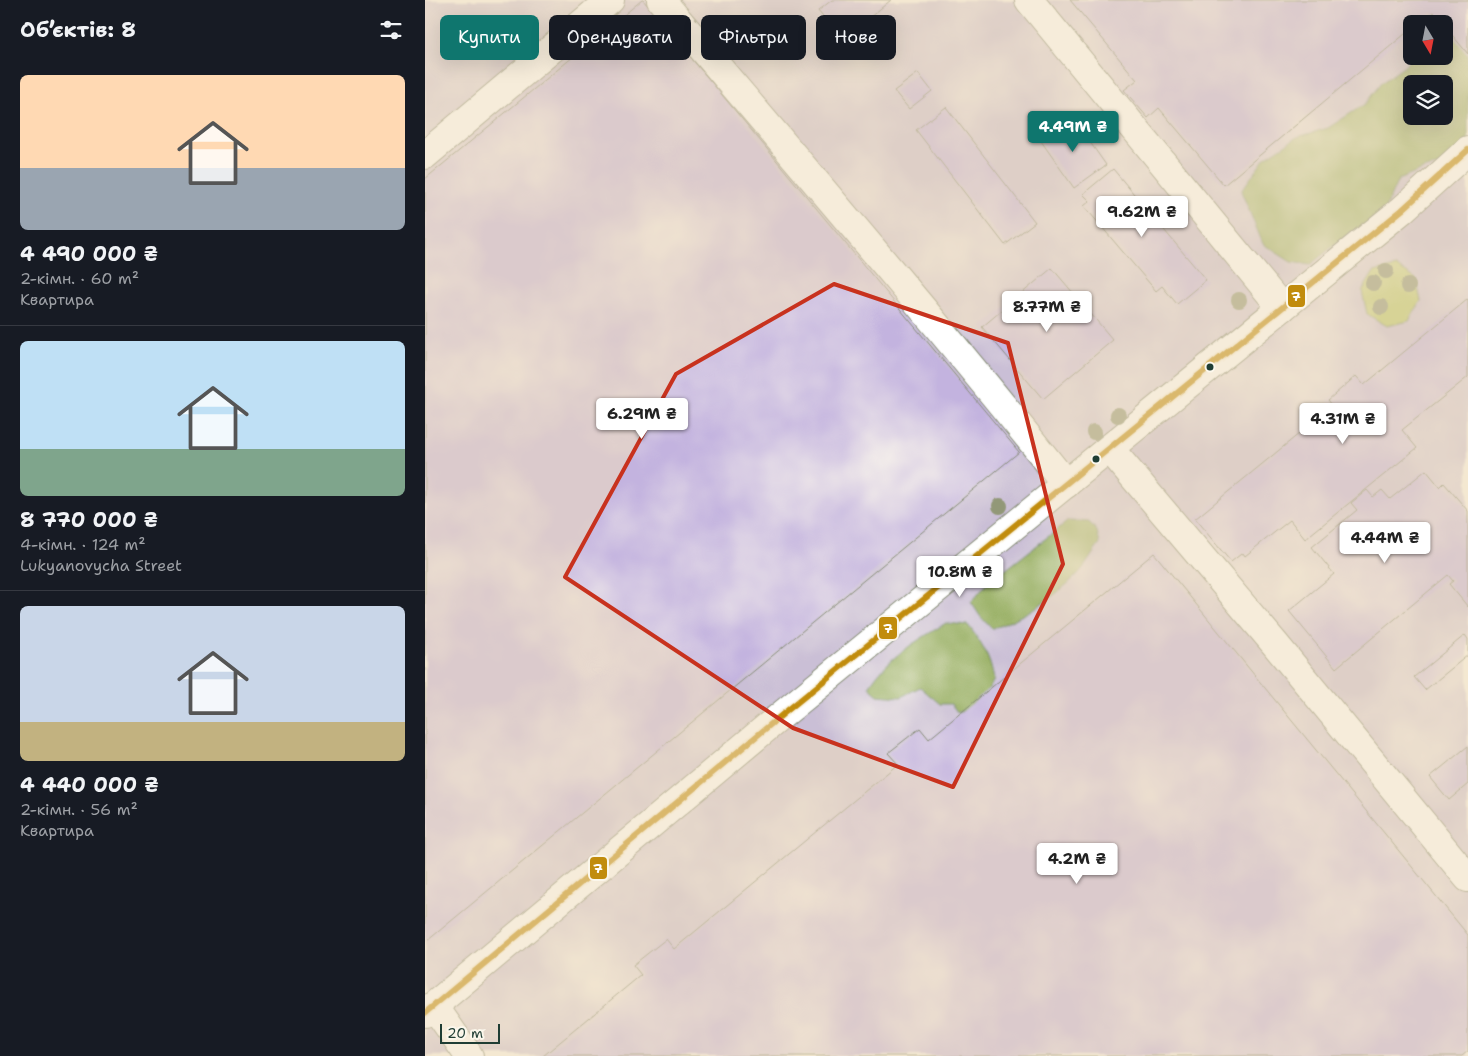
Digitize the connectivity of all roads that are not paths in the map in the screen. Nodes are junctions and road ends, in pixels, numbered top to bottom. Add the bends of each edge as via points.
1 (610, 0) edge
2 (661, 0) edge
3 (1029, 0) edge
4 (1468, 150) edge
5 (425, 155) edge
6 (1282, 308) junction
7 (1110, 449) junction
8 (1066, 484) junction
9 (1468, 878) edge
10 (429, 1010) edge
11 (469, 1056) edge

1 - 5 street
2 - 8 street
3 - 6 street
4 - 6 street via 1402,210
6 - 7 street
7 - 8 street
7 - 9 street
8 - 10 street via 775,720
10 - 11 street

